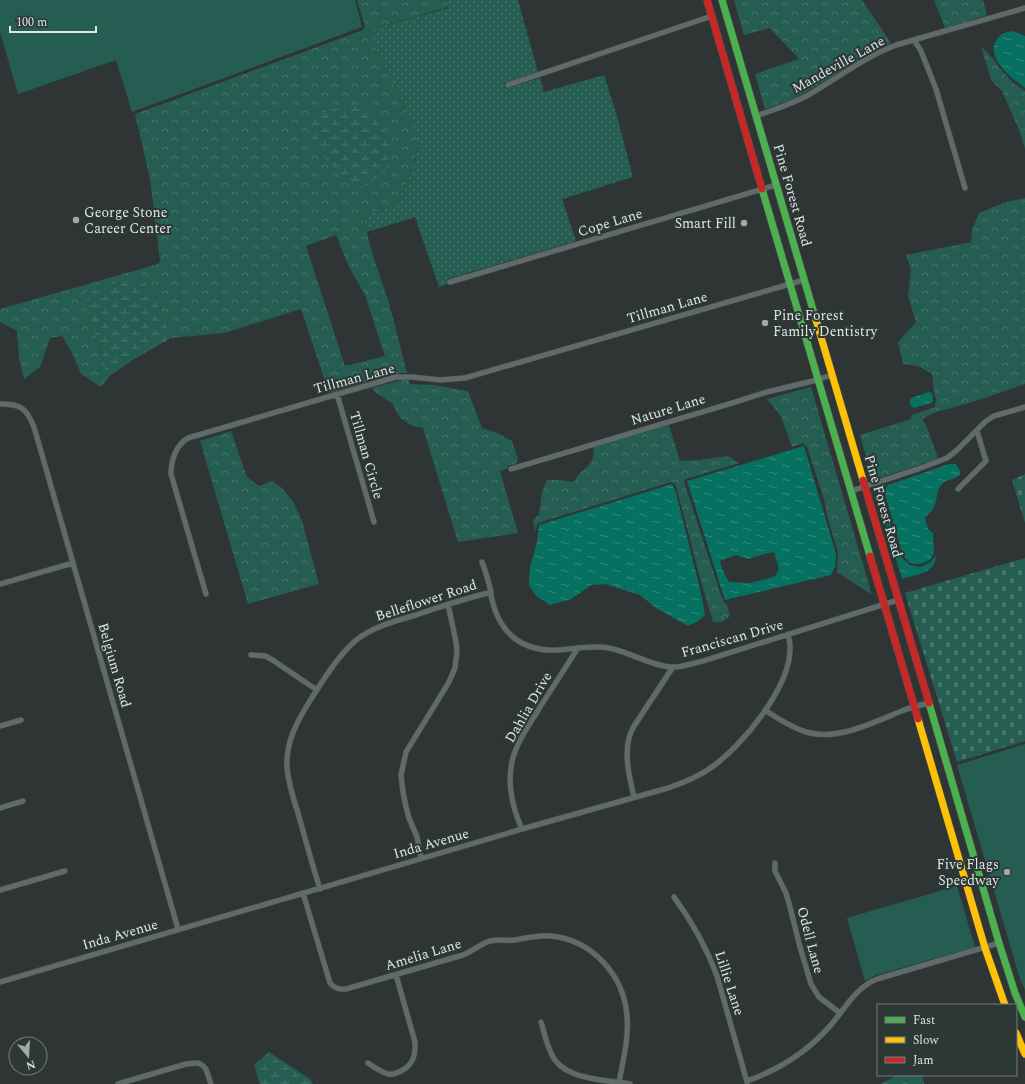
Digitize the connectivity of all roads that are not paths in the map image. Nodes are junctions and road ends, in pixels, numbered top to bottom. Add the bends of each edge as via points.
1 (707, 0) edge
2 (722, 0) edge
3 (1025, 8) edge
4 (712, 16) junction
5 (914, 40) junction
6 (508, 85) dead end
7 (756, 116) junction
8 (776, 185) junction
9 (965, 188) dead end
10 (763, 190) junction
11 (804, 280) junction
12 (450, 282) dead end
13 (790, 284) junction
14 (832, 375) junction
15 (818, 380) junction
16 (337, 394) junction
17 (0, 404) edge
18 (1025, 407) edge
19 (977, 431) junction
20 (511, 469) dead end
21 (865, 486) junction
22 (958, 489) dead end
23 (851, 491) junction
24 (374, 522) dead end
25 (482, 562) dead end
26 (73, 563) junction
27 (0, 584) edge
28 (491, 592) junction
29 (206, 594) dead end
30 (898, 600) junction
31 (448, 604) junction
32 (884, 604) junction
33 (788, 634) junction
34 (578, 648) junction
35 (251, 655) dead end
36 (673, 667) junction
37 (317, 690) junction
38 (928, 703) junction
39 (914, 707) junction
40 (765, 710) junction
41 (21, 720) dead end
42 (0, 726) edge
43 (937, 734) junction
44 (924, 739) junction
45 (634, 797) junction
46 (23, 801) dead end
47 (0, 808) edge
48 (522, 829) junction
49 (972, 852) junction
50 (958, 856) junction
51 (421, 858) junction
52 (775, 863) dead end
53 (65, 872) dead end
54 (320, 889) junction
55 (0, 890) edge
56 (303, 893) junction
57 (674, 897) dead end
58 (178, 929) junction
59 (999, 943) junction
60 (985, 948) junction
61 (396, 975) junction
62 (0, 982) edge
63 (1005, 1004) edge
64 (1017, 1004) edge
65 (1018, 1009) edge
66 (840, 1013) junction
67 (1025, 1017) edge
68 (541, 1022) dead end
69 (1017, 1035) edge
70 (1025, 1054) edge
71 (368, 1063) dead end
72 (619, 1082) junction
73 (747, 1083) edge
74 (118, 1084) edge
75 (211, 1084) edge
76 (630, 1084) edge

1 - 4 main road, Pine Forest Road
2 - 7 main road, Pine Forest Road
3 - 5 street, Mandeville Lane
4 - 6 street
4 - 10 main road, Pine Forest Road
5 - 7 street, Mandeville Lane via 873,56 796,102
5 - 9 street via 924,57 936,89
7 - 8 main road, Pine Forest Road
8 - 10 street, Cope Lane
8 - 11 main road, Pine Forest Road
10 - 12 street, Cope Lane
10 - 13 main road, Pine Forest Road
11 - 13 street, Tillman Lane
11 - 14 main road, Pine Forest Road
13 - 15 main road, Pine Forest Road
13 - 16 street, Tillman Lane via 465,378 440,380 396,377
14 - 15 street, Nature Lane
14 - 21 main road, Pine Forest Road
15 - 20 street, Nature Lane via 751,396
15 - 23 main road, Pine Forest Road
16 - 24 street, Tillman Circle
16 - 29 street, Tillman Lane via 188,438 175,454 171,474
17 - 26 street, Belgium Road via 16,405 24,409 34,427
18 - 19 street via 994,416
19 - 21 street via 946,458
19 - 22 street via 986,461
21 - 23 street
21 - 30 main road, Pine Forest Road
23 - 32 main road, Pine Forest Road
25 - 28 street, Franciscan Drive
26 - 27 street
26 - 58 street, Belgium Road
28 - 31 street, Belleflower Road
28 - 34 street, Franciscan Drive via 499,619 516,639 529,646 547,650
30 - 32 street, Franciscan Drive
30 - 38 main road, Pine Forest Road
31 - 37 street, Belleflower Road via 382,625 363,636 337,660
31 - 51 street via 457,651 455,668 406,752 401,775 406,807 417,837
32 - 33 street, Franciscan Drive
32 - 39 main road, Pine Forest Road
33 - 36 street, Franciscan Drive via 703,661
33 - 40 street, Inda Avenue via 790,646 786,672
34 - 36 street, Franciscan Drive via 612,649
34 - 48 street, Dahlia Drive via 515,751 511,790
35 - 37 street via 271,659
36 - 45 street via 629,737 628,754
37 - 54 street, Belleflower Road via 295,727 287,760 292,792
38 - 39 street
38 - 43 main road, Pine Forest Road
39 - 40 street via 861,727 827,734 806,732
39 - 44 main road, Pine Forest Road
40 - 45 street, Inda Avenue via 742,740 711,768 678,784
41 - 42 street
43 - 44 main road
43 - 49 main road, Pine Forest Road
44 - 50 main road, Pine Forest Road
45 - 48 street, Inda Avenue
46 - 47 street
48 - 51 street, Inda Avenue
49 - 50 main road
49 - 59 main road, Pine Forest Road
50 - 60 main road, Pine Forest Road
51 - 54 street, Inda Avenue
52 - 66 street, Odell Lane via 775,871 786,894 811,984 819,997
53 - 55 street
54 - 56 street, Inda Avenue
56 - 58 street, Inda Avenue
56 - 61 street, Amelia Lane via 332,985 346,989
57 - 73 street, Lillie Lane via 693,925 712,962
58 - 62 street, Inda Avenue
59 - 60 street
59 - 64 main road, Pine Forest Road
60 - 63 main road, Pine Forest Road
60 - 66 street via 872,980 860,989
61 - 71 street via 415,1042 415,1053 410,1065 393,1074 382,1072
61 - 72 street, Amelia Lane via 469,953 480,945 492,941 541,936 577,943 610,969 625,999 628,1015 627,1032
65 - 67 main road, Pine Forest Road
66 - 73 street via 819,1037 795,1056
68 - 72 street via 550,1051 564,1069 577,1075
69 - 70 main road
72 - 76 street
74 - 75 street via 186,1064 198,1063 206,1069

